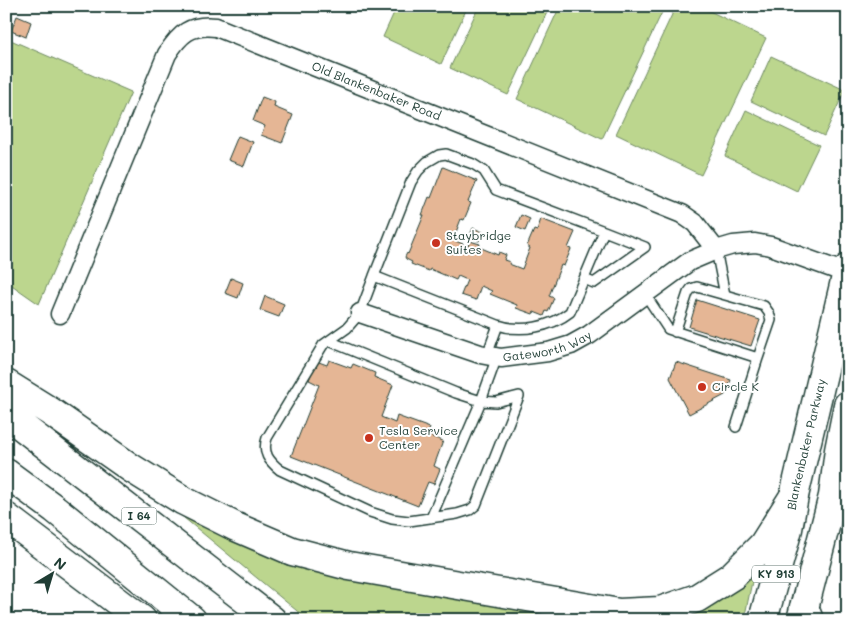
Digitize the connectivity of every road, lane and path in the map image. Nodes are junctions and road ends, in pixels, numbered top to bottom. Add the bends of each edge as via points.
1 (604, 231) junction
2 (716, 250) junction
3 (847, 270) edge
4 (374, 276) junction
5 (584, 279) junction
6 (645, 294) junction
7 (725, 295) junction
8 (360, 313) junction
9 (60, 314) dead end
10 (498, 326) junction
11 (676, 332) junction
12 (329, 341) junction
13 (492, 356) junction
14 (758, 358) junction
15 (6, 384) edge
16 (481, 401) junction
17 (848, 405) edge
18 (6, 414) edge
19 (736, 426) dead end
20 (6, 473) edge
21 (794, 496) junction
22 (6, 517) edge
23 (431, 518) junction
24 (38, 541) junction
25 (804, 616) edge
26 (121, 620) edge
27 (142, 620) edge
28 (192, 620) edge
29 (272, 620) edge
30 (763, 620) edge

1 - 4 lane via 496,190 484,171 473,164 446,154 439,155 427,162 411,182
1 - 5 lane
1 - 5 lane via 645,247 594,283
2 - 3 street via 755,243
2 - 6 street, Gateworth Way via 690,261
2 - 7 lane
2 - 9 street, Old Blankenbaker Road via 695,223 682,214 216,27 204,25 183,34 167,54
3 - 21 main road, Blankenbaker Parkway / KY 913
4 - 8 lane
4 - 10 lane
5 - 10 lane via 570,312 564,316 540,326 511,329
6 - 11 lane via 668,329
6 - 13 street, Gateworth Way via 571,345 520,357
7 - 11 lane via 696,287 691,289
7 - 14 lane via 764,306 769,312 771,320
8 - 12 lane
8 - 13 street, Gateworth Way
10 - 13 lane
11 - 14 lane
12 - 16 lane
12 - 23 lane via 267,438 264,446 267,456 280,470 370,512 409,521
13 - 16 lane
14 - 19 lane
15 - 21 main road via 184,500 292,551 349,566 619,613 660,611 697,598 732,576 762,545
16 - 23 lane
16 - 23 lane via 496,402 519,396 476,505 470,510
17 - 25 main road, KY 913 via 833,496
18 - 29 main road, I 64
20 - 28 main road
21 - 30 main road, Blankenbaker Parkway / KY 913
22 - 24 main road
24 - 26 main road
24 - 27 main road

